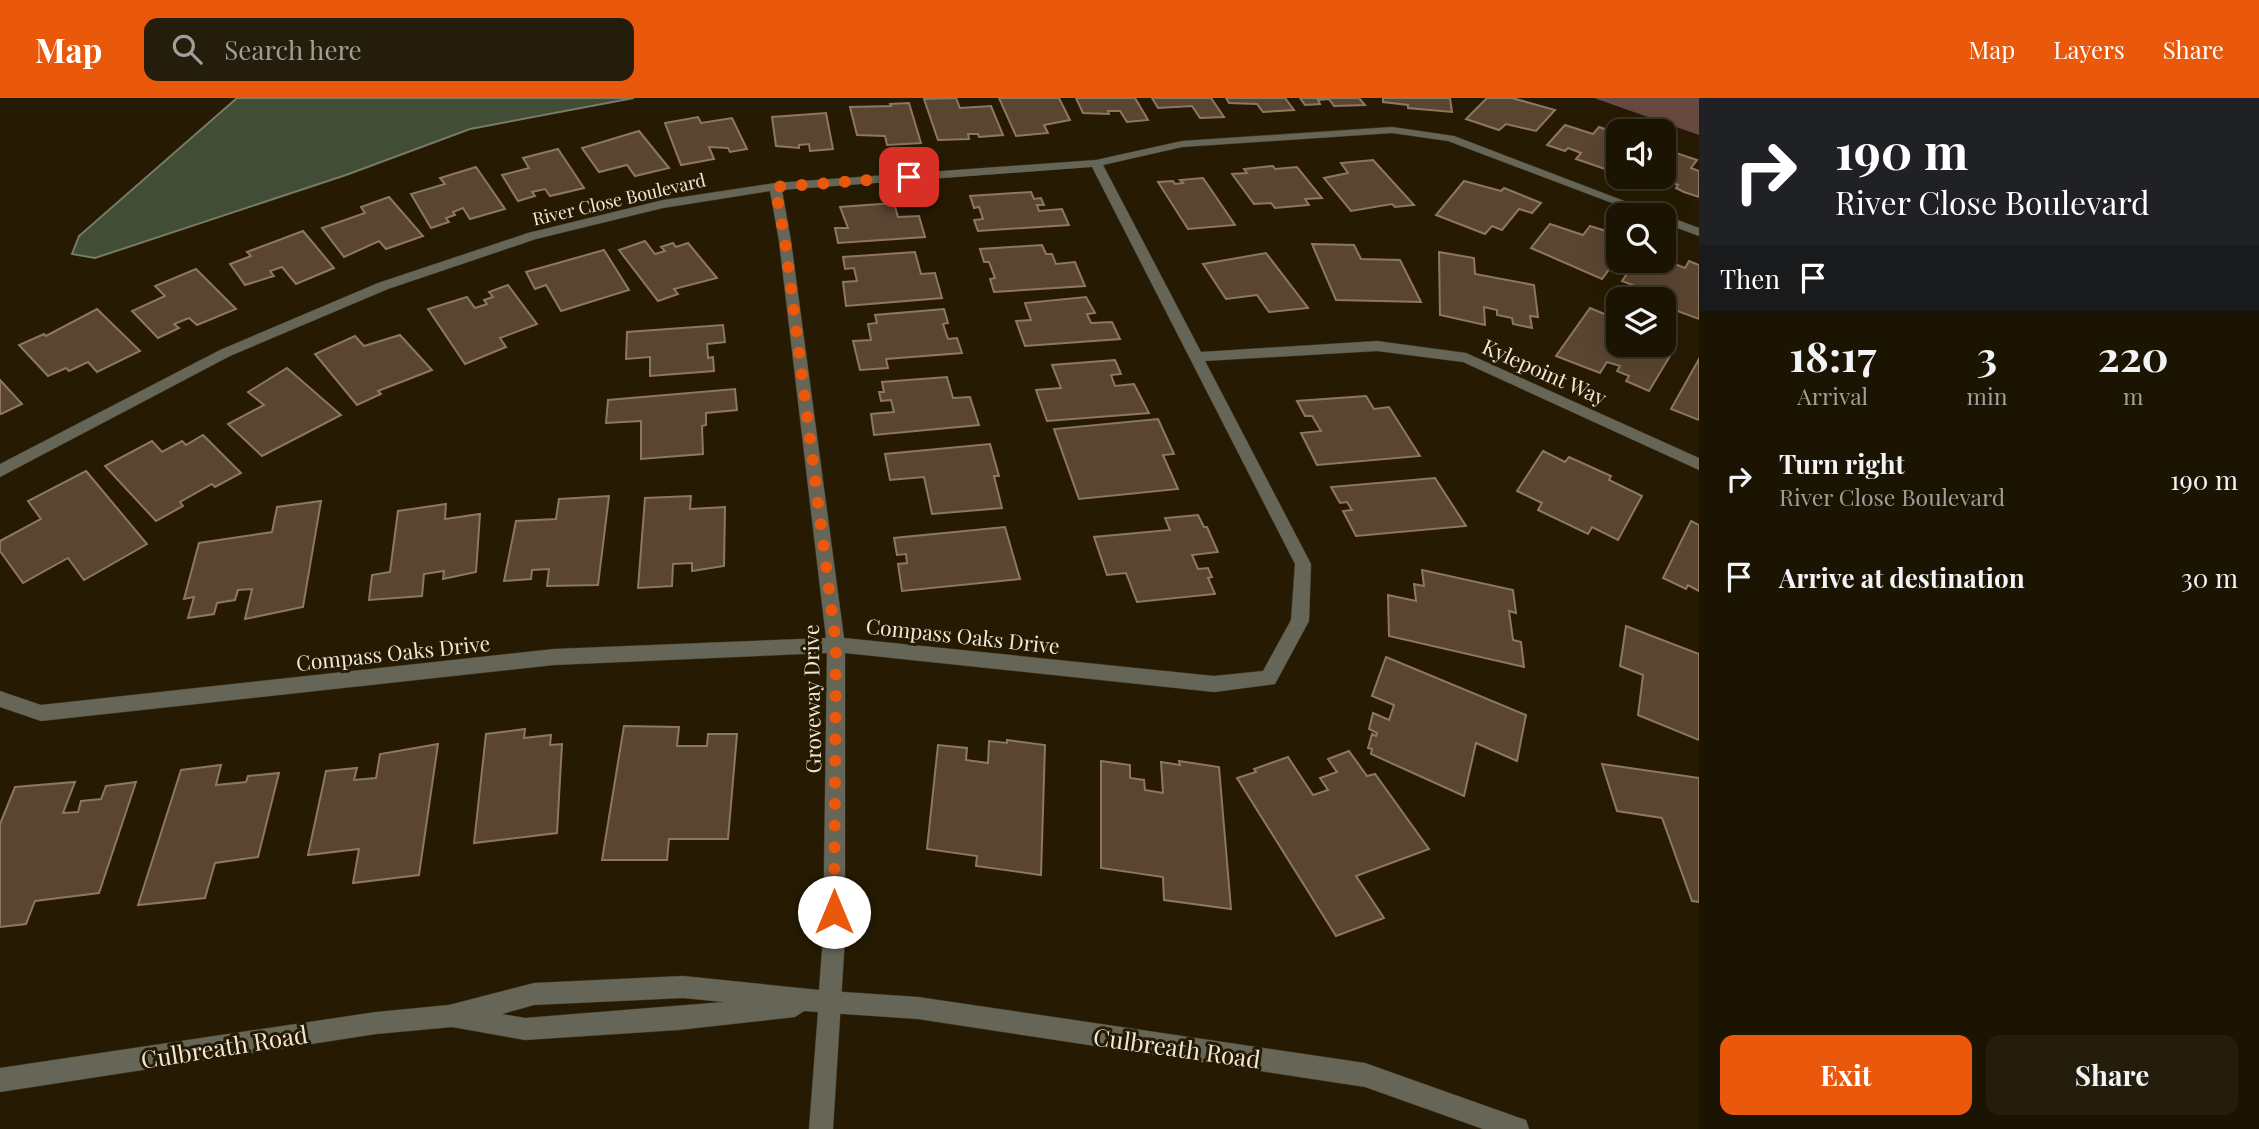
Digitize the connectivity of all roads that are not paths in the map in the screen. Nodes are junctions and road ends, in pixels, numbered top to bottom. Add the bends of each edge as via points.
1 (1096, 163) junction
2 (775, 187) junction
3 (1623, 203) edge
4 (1676, 223) edge
5 (1699, 232) edge
6 (1197, 357) junction
7 (1699, 464) edge
8 (0, 471) edge
9 (836, 645) junction
10 (0, 699) edge
11 (830, 1002) junction
12 (449, 1016) junction
13 (0, 1080) edge
14 (821, 1129) edge
15 (1517, 1129) edge

1 - 2 street, River Close Boulevard
1 - 3 street, River Close Boulevard via 1182,144 1392,130 1450,138
1 - 6 street, Compass Oaks Drive
2 - 8 street, River Close Boulevard via 663,204 558,230 383,286 225,353
2 - 9 street, Groveway Drive
4 - 5 street
6 - 7 street, Kylepoint Way via 1377,346 1466,358
6 - 9 street, Compass Oaks Drive via 1303,564 1300,621 1269,678 1214,684
9 - 10 street, Compass Oaks Drive via 554,657 41,713
9 - 11 street, Groveway Drive
11 - 12 street, Culbreath Road via 678,1020 525,1029
11 - 12 street, Culbreath Road via 683,987 534,994
11 - 14 street, Groveway Drive
11 - 15 street, Culbreath Road via 918,1008 1365,1075
12 - 13 street, Culbreath Road

